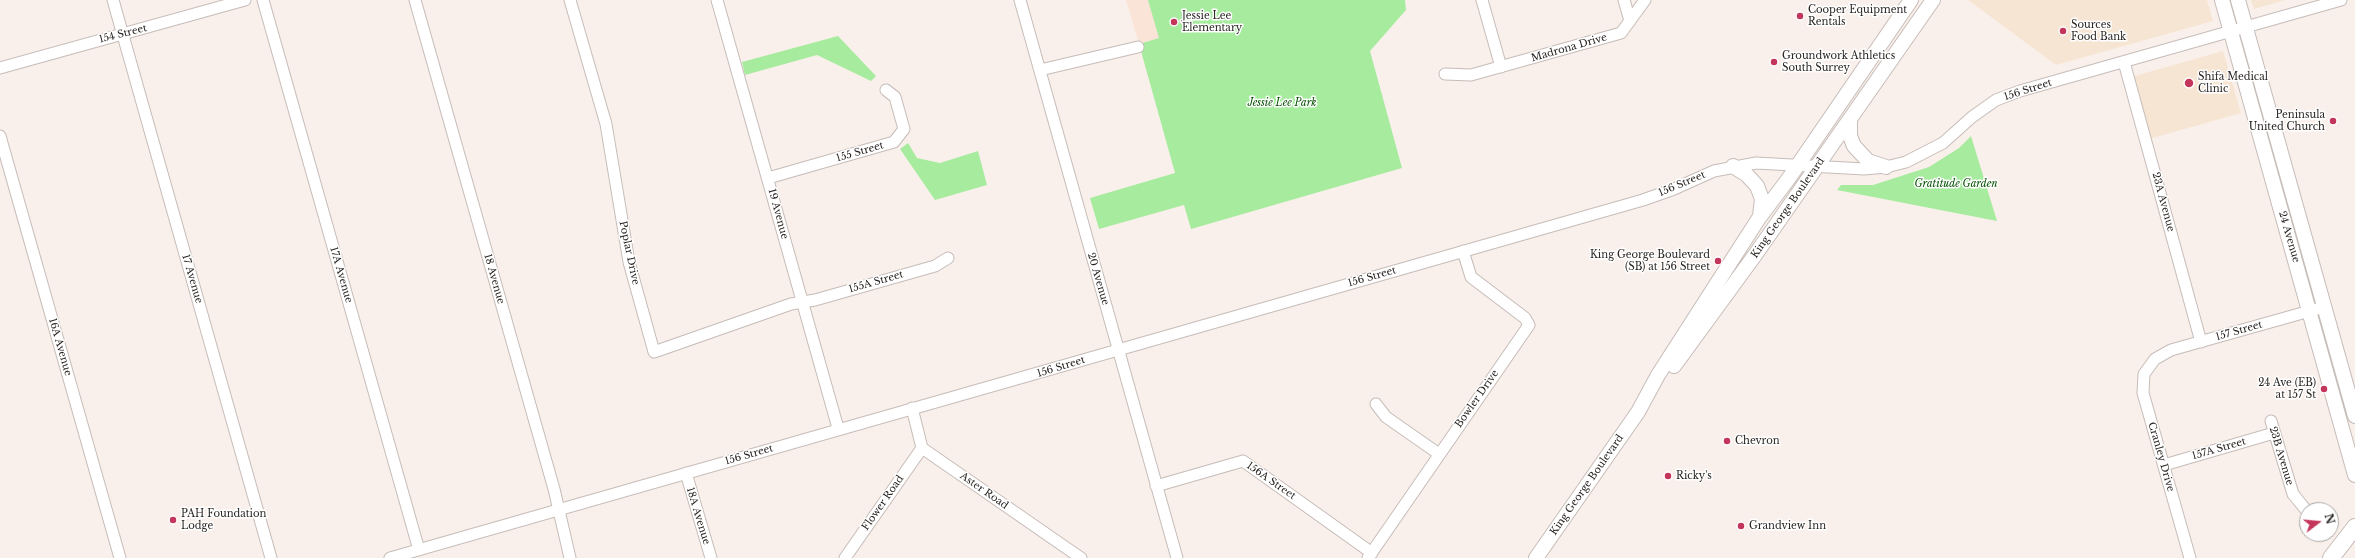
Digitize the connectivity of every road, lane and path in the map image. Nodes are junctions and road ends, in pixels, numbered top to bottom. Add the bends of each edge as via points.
1 (113, 0) edge
2 (245, 0) edge
3 (263, 0) edge
4 (415, 0) edge
5 (570, 0) edge
6 (717, 0) edge
7 (1020, 0) edge
8 (1482, 0) edge
9 (1624, 0) edge
10 (1645, 0) edge
11 (1911, 0) edge
12 (1921, 0) edge
13 (1933, 0) edge
14 (1937, 0) edge
15 (2222, 0) edge
16 (2238, 0) edge
17 (2341, 0) edge
18 (1920, 18) junction
19 (1630, 21) junction
20 (2246, 27) junction
21 (2231, 32) junction
22 (122, 34) junction
23 (1138, 47) dead end
24 (2124, 62) junction
25 (1501, 67) junction
26 (0, 68) edge
27 (1040, 70) junction
28 (1445, 74) dead end
29 (886, 90) dead end
30 (1850, 118) junction
31 (0, 136) edge
32 (2261, 139) junction
33 (1797, 165) junction
34 (1733, 166) junction
35 (1816, 167) junction
36 (1886, 167) junction
37 (768, 178) junction
38 (2296, 206) junction
39 (1759, 218) junction
40 (1463, 251) junction
41 (948, 258) dead end
42 (802, 302) junction
43 (2324, 307) junction
44 (2309, 311) junction
45 (2201, 342) junction
46 (1118, 350) junction
47 (2155, 359) joint
48 (1376, 404) dead end
49 (912, 408) junction
50 (1638, 412) junction
51 (2355, 416) edge
52 (2271, 421) dead end
53 (838, 428) junction
54 (2274, 433) junction
55 (922, 448) junction
56 (1439, 454) junction
57 (2164, 465) junction
58 (686, 473) junction
59 (2355, 475) edge
60 (1156, 486) junction
61 (2300, 502) edge
62 (559, 510) junction
63 (2355, 527) edge
64 (419, 550) junction
65 (1370, 555) edge
66 (120, 558) edge
67 (271, 558) edge
68 (390, 558) edge
69 (570, 558) edge
70 (711, 558) edge
71 (844, 558) edge
72 (1081, 558) edge
73 (1177, 558) edge
74 (1536, 558) edge
75 (2190, 558) edge
76 (2331, 558) edge

1 - 22 street, 17 Avenue
2 - 22 street, 154 Street
3 - 64 street, 17A Avenue
4 - 62 street, 18 Avenue
5 - 42 street, Poplar Drive via 606,124 628,262 654,352
6 - 37 street, 19 Avenue
7 - 27 street, 20 Avenue
8 - 25 street
9 - 19 street
10 - 19 street, Madrona Drive
11 - 33 main road, King George Boulevard
12 - 18 main road via 1918,5
13 - 18 main road, King George Boulevard
14 - 18 main road via 1930,18
15 - 21 main road, 24 Avenue
16 - 20 main road, 24 Avenue
17 - 20 street, 156 Street
18 - 30 main road, King George Boulevard
19 - 25 street, Madrona Drive via 1621,34
20 - 21 street, 156 Street
20 - 38 main road, 24 Avenue
21 - 24 street, 156 Street
21 - 32 main road, 24 Avenue
22 - 26 street, 154 Street
22 - 67 street, 17 Avenue
23 - 27 street
24 - 36 street, 156 Street via 1996,100 1943,143 1925,154
24 - 45 street, 23A Avenue
25 - 28 street, Madrona Drive via 1471,75
27 - 46 street, 20 Avenue
29 - 37 street, 155 Street via 895,97 904,129 894,142
30 - 35 main road, King George Boulevard
30 - 36 main road via 1850,136 1854,146 1868,160
31 - 66 street, 16A Avenue
32 - 38 main road via 2275,160 2285,196 2290,204
32 - 44 main road, 24 Avenue
33 - 34 street, 156 Street via 1756,163
33 - 35 street, 156 Street
33 - 39 main road, King George Boulevard
34 - 39 main road via 1747,175 1757,186 1762,199
34 - 40 street, 156 Street via 1714,171 1643,200
35 - 36 street, 156 Street
35 - 50 main road, King George Boulevard via 1755,255
37 - 42 street, 19 Avenue
38 - 43 main road, 24 Avenue
39 - 50 main road, King George Boulevard
40 - 46 street, 156 Street
40 - 56 street, Bowler Drive via 1471,277 1525,318 1529,325
41 - 42 street, 155A Street via 935,266
42 - 53 street, 19 Avenue
43 - 44 street, 157 Street
43 - 51 main road, 24 Avenue
44 - 45 street, 157 Street
44 - 59 main road, 24 Avenue
45 - 47 street, 157 Street via 2171,350
46 - 49 street, 156 Street
46 - 60 street, 20 Avenue
47 - 57 street, Cranley Drive via 2144,374 2143,393
48 - 56 street via 1386,417
49 - 53 street, 156 Street
49 - 55 street
50 - 74 main road, King George Boulevard
52 - 54 street, 23B Avenue
53 - 58 street, 156 Street
54 - 57 street, 157A Street
54 - 61 street, 23B Avenue via 2293,494
55 - 71 street, Flower Road
55 - 72 street, Aster Road
56 - 65 street, Bowler Drive
57 - 75 street, Cranley Drive
58 - 62 street, 156 Street
58 - 70 street, 18A Avenue
60 - 65 street, 156A Street via 1243,461
60 - 73 street, 20 Avenue
62 - 64 street, 156 Street
62 - 69 street, 18 Avenue
63 - 76 highway
64 - 68 street, 156 Street

